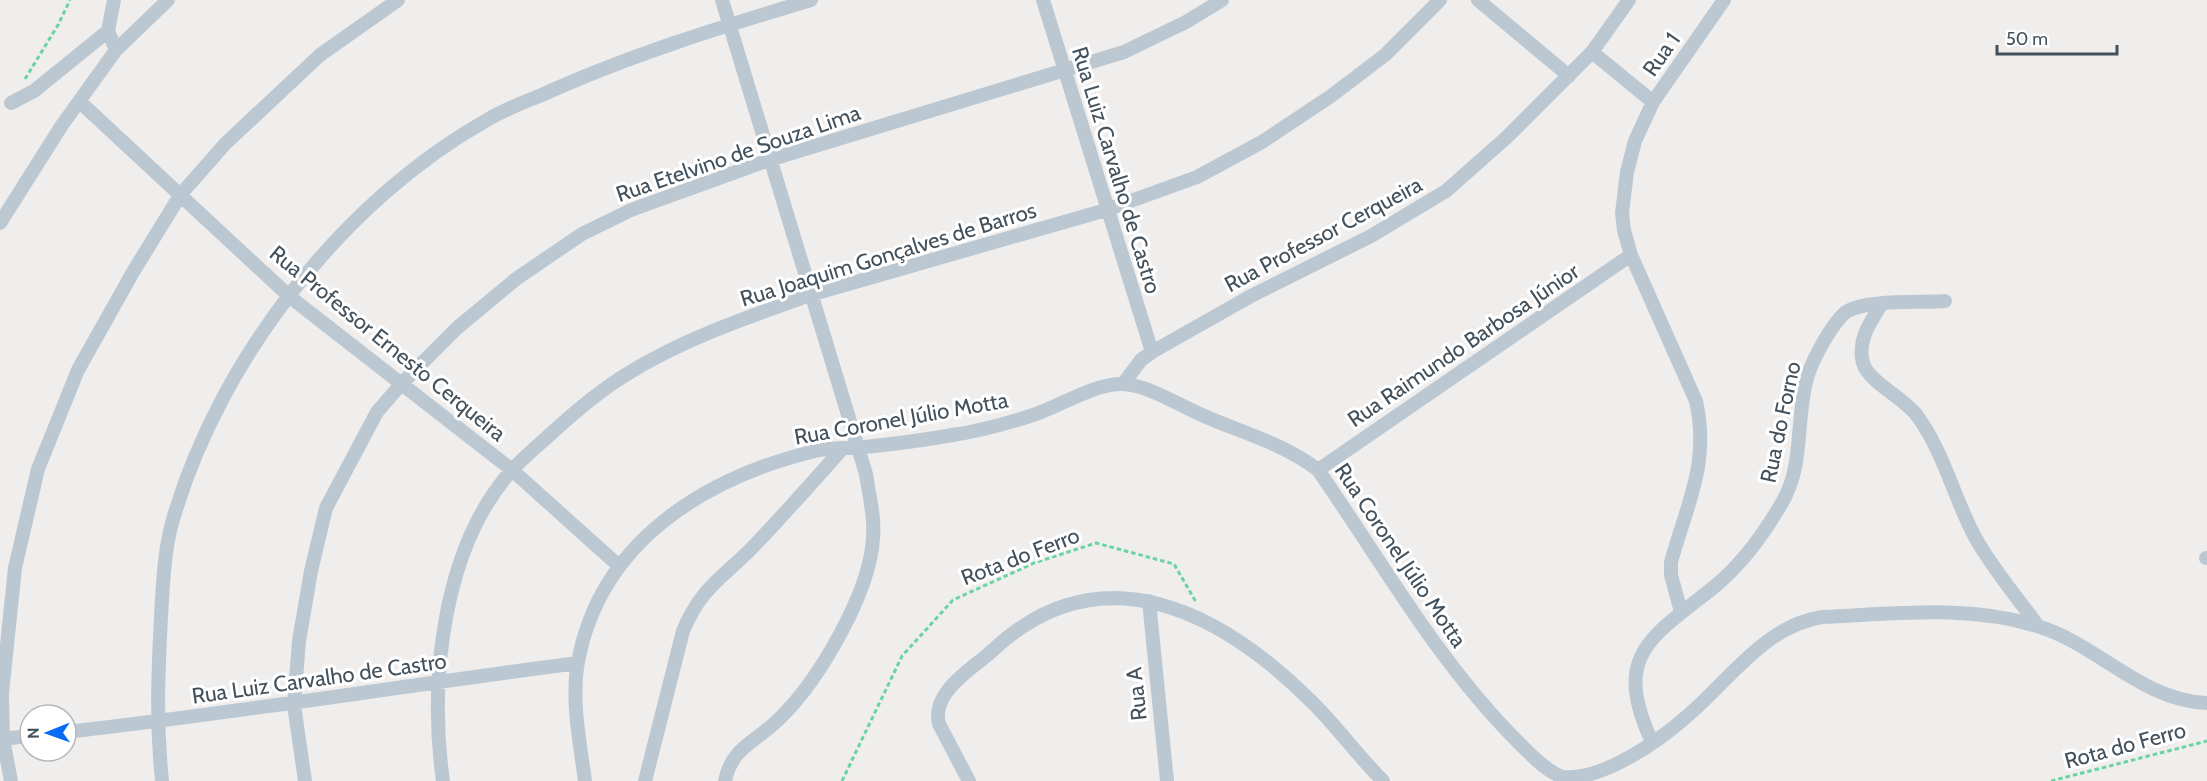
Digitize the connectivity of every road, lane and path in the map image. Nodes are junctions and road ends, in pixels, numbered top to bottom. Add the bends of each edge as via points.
1 (70, 0) edge
2 (114, 0) edge
3 (168, 0) edge
4 (398, 0) edge
5 (722, 0) edge
6 (811, 0) edge
7 (1043, 0) edge
8 (1222, 0) edge
9 (1440, 0) edge
10 (1478, 0) edge
11 (1629, 0) edge
12 (1724, 0) edge
13 (729, 25) junction
14 (108, 31) junction
15 (116, 50) junction
16 (1592, 52) junction
17 (1065, 72) junction
18 (1569, 76) junction
19 (80, 102) junction
20 (1653, 102) junction
21 (11, 103) joint
22 (769, 160) junction
23 (181, 194) junction
24 (1106, 210) junction
25 (0, 223) edge
26 (1631, 255) junction
27 (810, 295) junction
28 (290, 297) junction
29 (1945, 302) dead end
30 (1881, 305) junction
31 (1152, 352) junction
32 (403, 382) junction
33 (1123, 384) junction
34 (858, 448) junction
35 (842, 449) junction
36 (512, 470) junction
37 (1318, 470) junction
38 (619, 566) junction
39 (1149, 601) junction
40 (1681, 612) junction
41 (1206, 620) junction
42 (2038, 626) junction
43 (578, 663) junction
44 (438, 683) junction
45 (2207, 703) edge
46 (294, 705) junction
47 (156, 722) junction
48 (78, 731) edge
49 (18, 737) edge
50 (1, 739) edge
51 (2207, 741) edge
52 (1652, 742) junction
53 (11, 781) edge
54 (162, 781) edge
55 (305, 781) edge
56 (443, 781) edge
57 (585, 781) edge
58 (645, 781) edge
59 (725, 781) edge
60 (842, 781) edge
61 (969, 781) edge
62 (1167, 781) edge
63 (1383, 781) edge
64 (2051, 781) edge

1 - 21 path
2 - 14 street
3 - 15 street
4 - 23 street via 320,55 225,144
5 - 13 street
6 - 13 street
7 - 17 street, Rua Luiz Carvalho de Castro
8 - 17 street, Rua Etelvino de Souza Lima via 1124,52
9 - 24 street, Rua Joaquim Gonçalves de Barros via 1385,55 1262,142 1197,177
10 - 18 street
11 - 16 street, Rua Professor Cerqueira
12 - 20 street, Rua 1
13 - 22 street
13 - 28 street via 569,82 487,119 412,170 346,229
14 - 15 street
14 - 21 street via 34,91
15 - 19 street
16 - 18 street, Rua Professor Cerqueira
16 - 20 street
17 - 22 street, Rua Etelvino de Souza Lima
17 - 24 street, Rua Luiz Carvalho de Castro
18 - 31 street, Rua Professor Cerqueira via 1508,137 1417,211
19 - 23 street, Rua Professor Ernesto Cerqueira
19 - 25 street
20 - 26 street, Rua 1 via 1635,141 1625,180 1622,213
22 - 27 street
22 - 32 street, Rua Etelvino de Souza Lima via 631,210 582,234 507,286 457,328
23 - 28 street, Rua Professor Ernesto Cerqueira
23 - 50 street via 78,370 38,469 15,568
24 - 27 street, Rua Joaquim Gonçalves de Barros
24 - 31 street, Rua Luiz Carvalho de Castro
26 - 37 street, Rua Raimundo Barbosa Júnior
26 - 40 street, Rua 1 via 1696,401 1700,419 1700,467 1671,562
27 - 34 street
27 - 36 street, Rua Joaquim Gonçalves de Barros via 694,339 626,374 579,409
28 - 32 street, Rua Professor Ernesto Cerqueira
28 - 47 street via 236,373 200,445 173,517 163,574
29 - 30 street, Rua do Forno
30 - 40 street, Rua do Forno via 1846,312 1830,331 1806,379 1797,462 1783,502 1740,562
30 - 42 street via 1862,340 1864,366 1918,417 1974,536
31 - 33 street, Rua Professor Cerqueira
32 - 36 street, Rua Professor Ernesto Cerqueira
32 - 46 street, Rua Etelvino de Souza Lima via 377,412 326,508 310,571
33 - 34 street, Rua Coronel Júlio Motta via 1031,416 962,434
33 - 37 street, Rua Coronel Júlio Motta via 1276,444
34 - 35 street, Rua Coronel Júlio Motta
34 - 59 street via 874,521 867,574 845,626 817,671 784,715 732,757
35 - 38 street, Rua Coronel Júlio Motta via 817,451 747,472 710,488 674,512
35 - 58 street via 692,608
36 - 38 street, Rua Professor Ernesto Cerqueira
36 - 44 street, Rua Joaquim Gonçalves de Barros via 467,542 452,584
37 - 52 street, Rua Coronel Júlio Motta via 1422,628 1493,717 1533,757 1562,777 1595,776
38 - 43 street, Rua Coronel Júlio Motta via 591,616
39 - 41 street
39 - 61 street via 1096,598 1072,602 1035,618 1006,637 950,689 940,699 937,714
39 - 62 street, Rua A
40 - 52 street, Rua do Forno via 1654,634 1638,663 1636,691
41 - 60 path, Rota do Ferro via 1174,564 1096,543 1034,563 953,600 902,656
41 - 63 street via 1283,675
42 - 45 street, Rua Coronel Júlio Motta via 2093,653 2145,687
42 - 52 street, Rua Coronel Júlio Motta via 1962,611 1804,620 1773,636 1684,719
43 - 44 street, Rua Luiz Carvalho de Castro
43 - 57 street, Rua Coronel Júlio Motta via 576,698
44 - 46 street, Rua Luiz Carvalho de Castro
44 - 56 street, Rua Joaquim Gonçalves de Barros
46 - 47 street, Rua Luiz Carvalho de Castro
46 - 55 street, Rua Etelvino de Souza Lima
47 - 48 street, Rua Luiz Carvalho de Castro
47 - 54 street
49 - 50 street
50 - 53 street
51 - 64 path, Rota do Ferro

